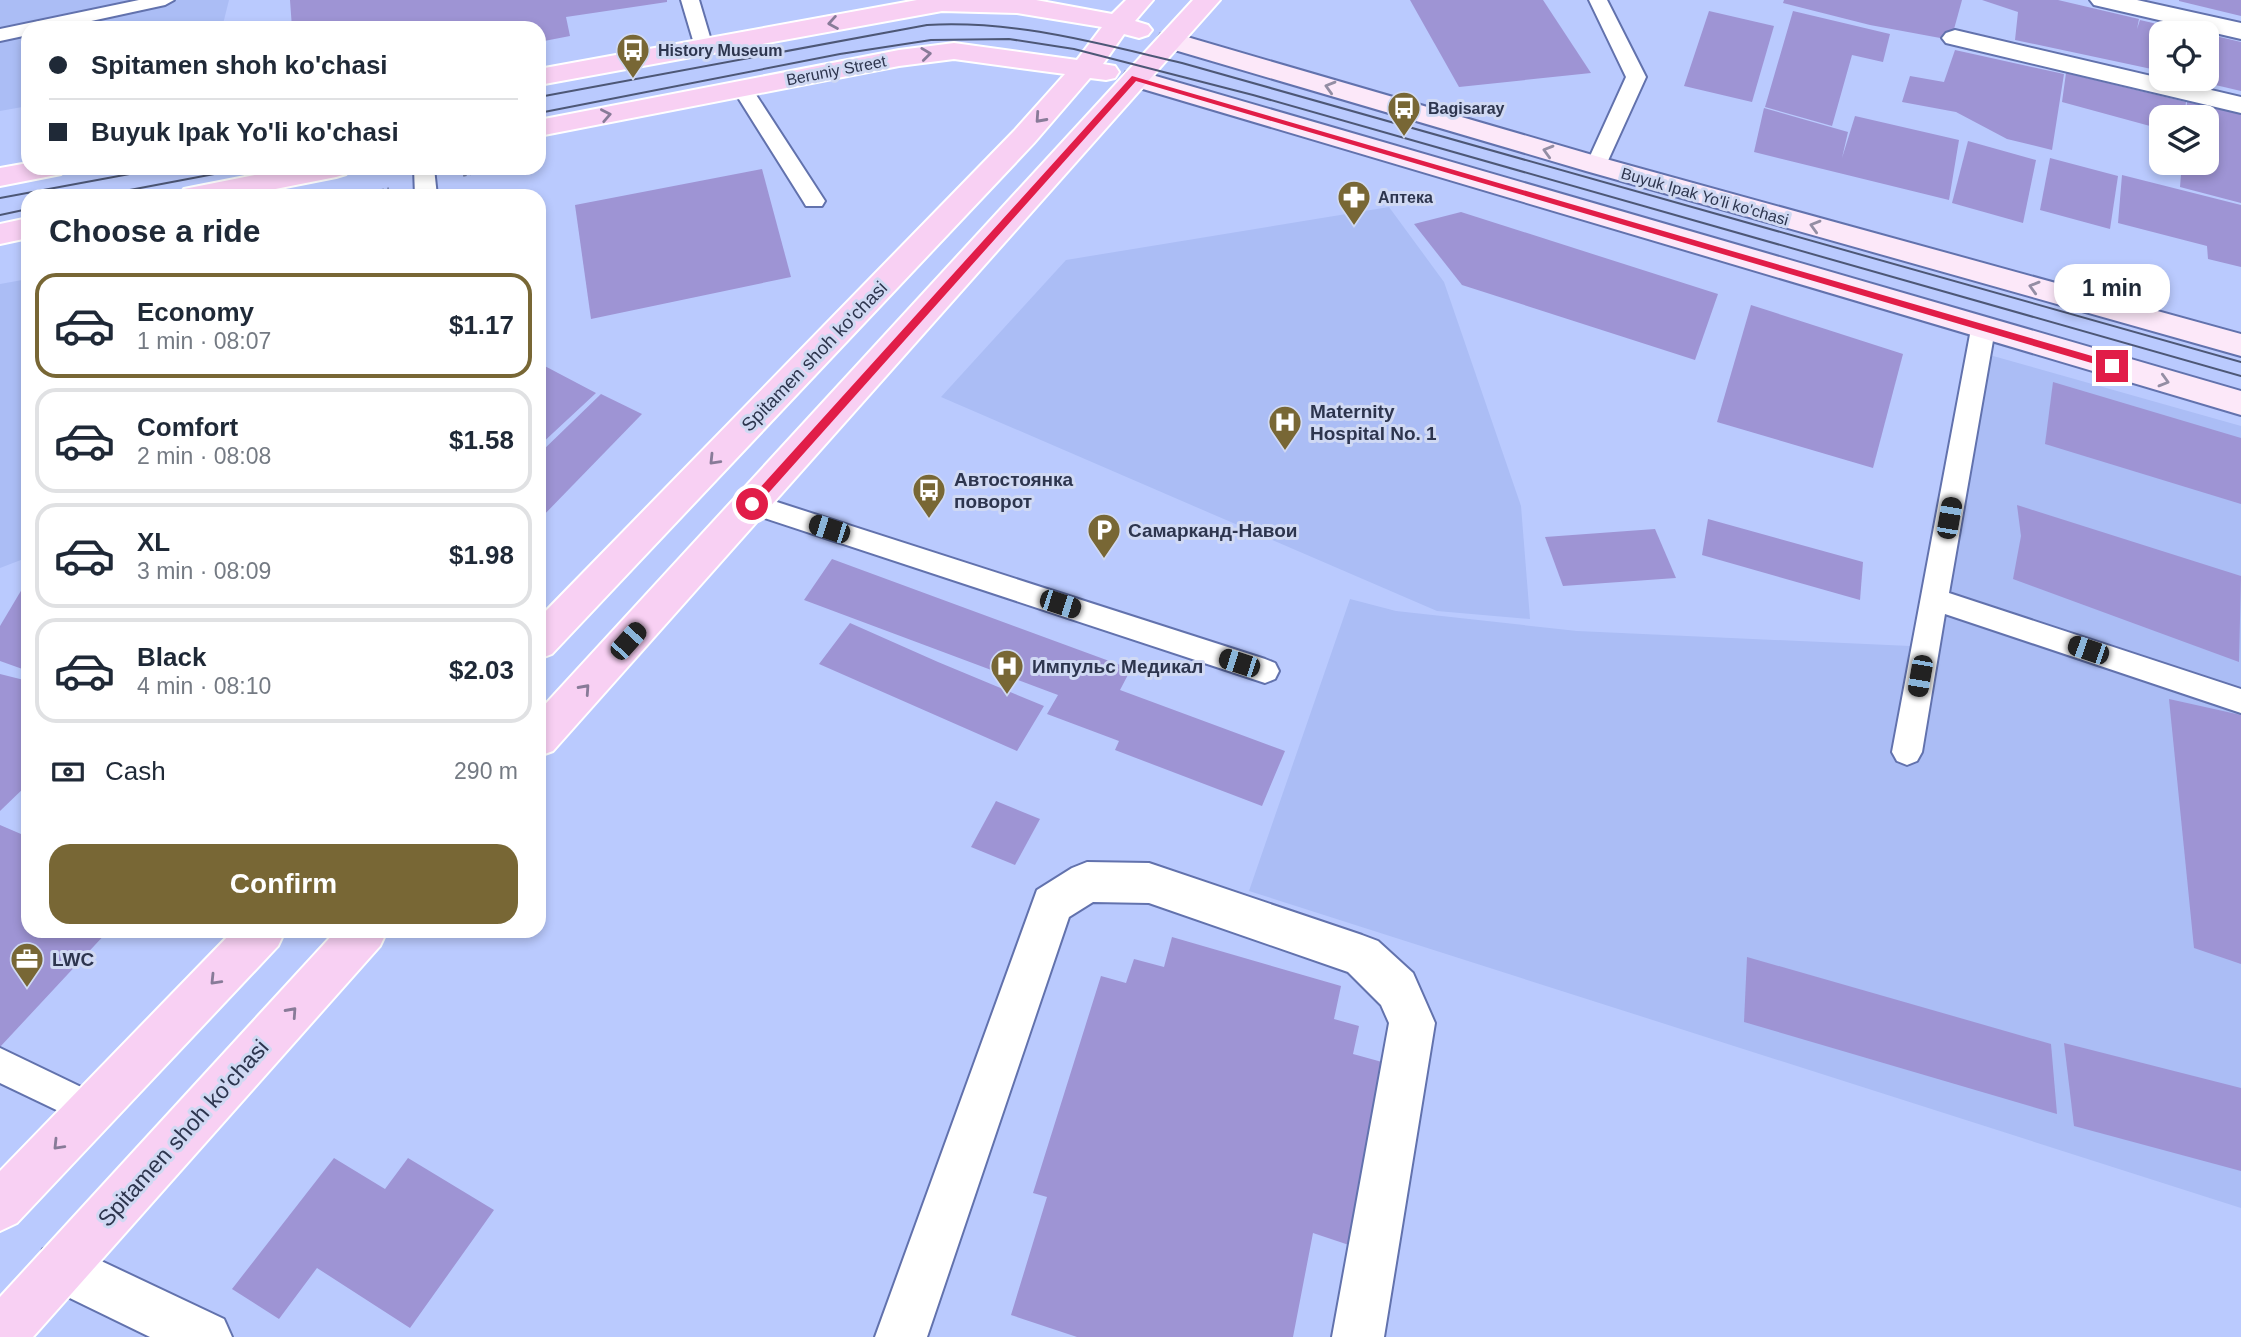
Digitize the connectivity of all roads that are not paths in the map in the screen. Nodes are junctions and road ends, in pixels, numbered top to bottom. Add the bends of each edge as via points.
1 (165, 0) edge
2 (690, 0) edge
3 (1140, 0) edge
4 (1208, 0) edge
5 (1598, 0) edge
6 (2103, 0) edge
7 (945, 1) edge
8 (64, 21) edge
9 (1118, 23) junction
10 (21, 30) edge
11 (2241, 31) edge
12 (0, 35) edge
13 (1955, 38) dead end
14 (1170, 40) junction
15 (704, 47) junction
16 (1086, 67) junction
17 (546, 76) edge
18 (1135, 78) junction
19 (742, 88) junction
20 (2241, 105) edge
21 (546, 127) edge
22 (1595, 165) junction
23 (21, 173) edge
24 (300, 175) edge
25 (0, 177) edge
26 (230, 189) edge
27 (814, 201) dead end
28 (21, 230) edge
29 (0, 234) edge
30 (1983, 329) junction
31 (2241, 345) edge
32 (2241, 403) edge
33 (752, 504) junction
34 (1934, 599) junction
35 (546, 636) edge
36 (1265, 671) dead end
37 (2241, 701) edge
38 (546, 731) edge
39 (1907, 752) dead end
40 (256, 938) edge
41 (359, 938) edge
42 (0, 1065) edge
43 (92, 1110) junction
44 (0, 1206) edge
45 (61, 1267) junction
46 (0, 1335) edge
47 (206, 1337) edge
48 (901, 1337) edge
49 (1358, 1337) edge

1 - 8 lane
2 - 15 lane
3 - 9 main road, Spitamen shoh ko'chasi
4 - 14 main road
5 - 22 lane via 1636,77
6 - 11 street
7 - 9 main road via 1033,6
7 -> 15 main road
9 - 14 main road
9 - 16 main road, Spitamen shoh ko'chasi
10 - 12 lane
13 - 20 street
14 - 18 main road
22 -> 14 main road, Buyuk Ipak Yo'li ko'chasi
15 - 17 main road
16 - 18 main road, Beruniy Street
19 -> 16 main road, Beruniy Street via 954,51
16 -> 35 main road, Spitamen shoh ko'chasi
18 - 30 main road
18 - 33 main road
21 -> 19 main road, Beruniy Street
19 - 27 lane
31 -> 22 main road, Buyuk Ipak Yo'li ko'chasi
23 - 25 main road
24 - 26 main road
28 - 29 main road
30 -> 32 main road
30 - 34 lane
33 - 36 lane
38 -> 33 main road
34 - 37 lane
34 - 39 lane
40 -> 43 main road
45 -> 41 main road, Spitamen shoh ko'chasi
42 - 43 lane
43 -> 44 main road
45 - 46 main road, Spitamen shoh ko'chasi
45 - 47 street
48 - 49 street via 1052,904 1087,882 1149,883 1362,956 1397,989 1412,1023

